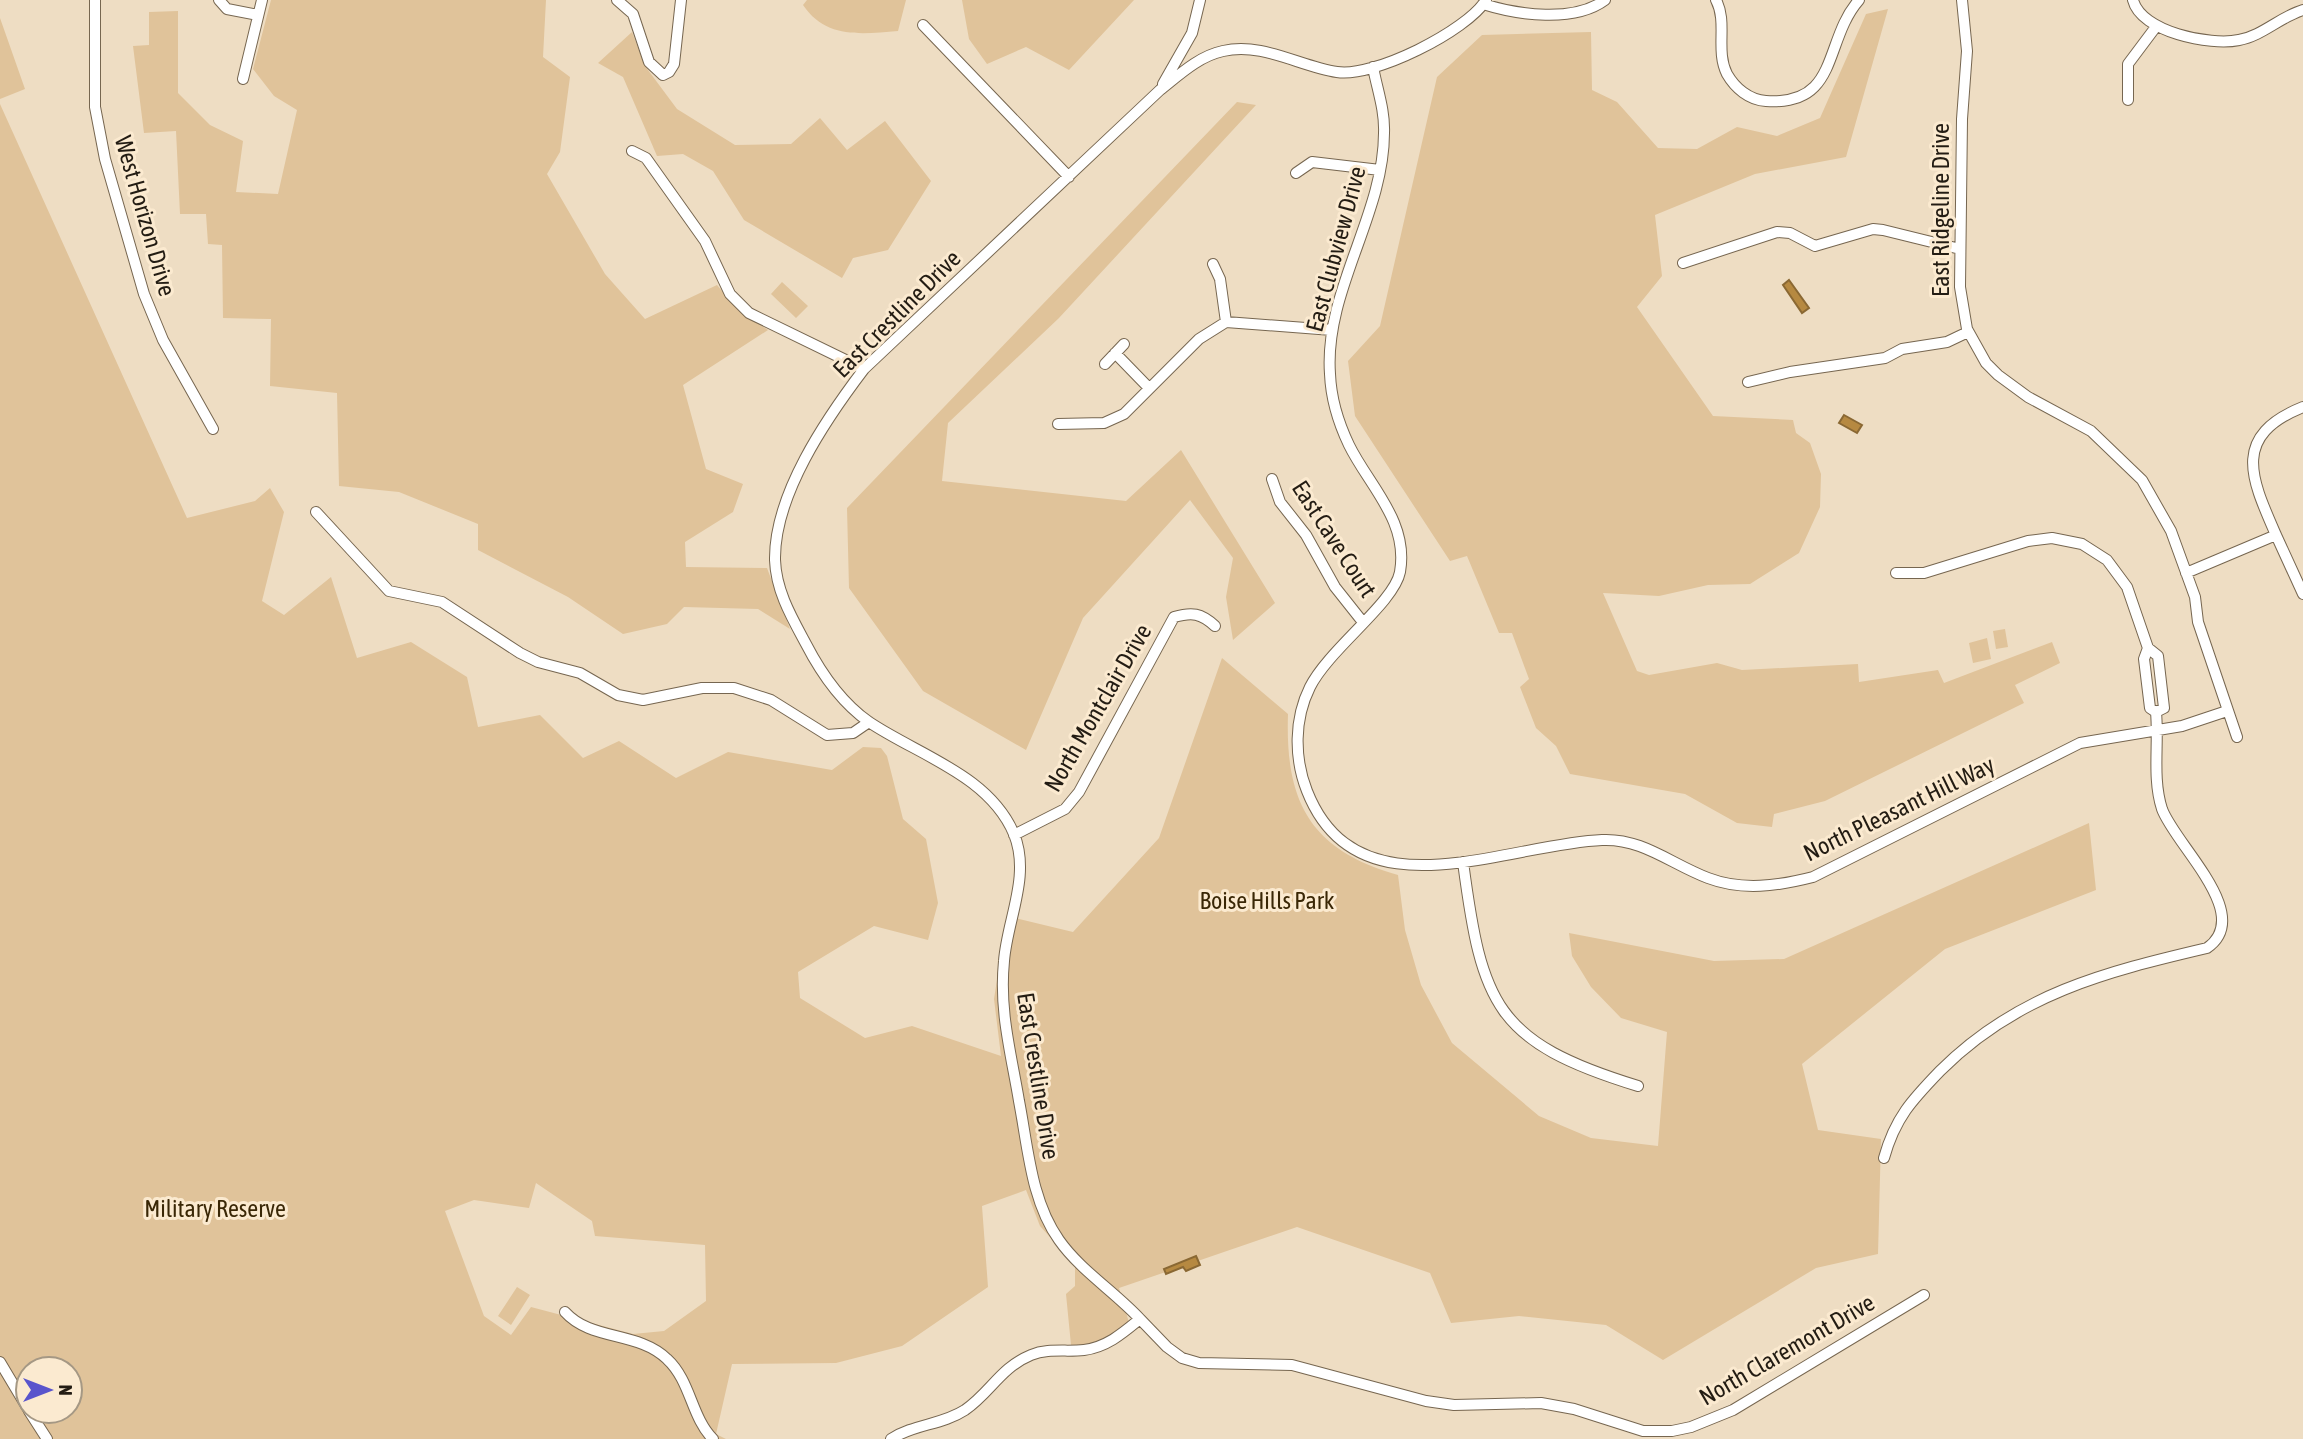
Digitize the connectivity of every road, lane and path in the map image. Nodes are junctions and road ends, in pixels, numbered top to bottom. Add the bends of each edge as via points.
1 (95, 0) edge
2 (219, 0) edge
3 (262, 0) edge
4 (617, 0) edge
5 (681, 0) edge
6 (1200, 0) edge
7 (1605, 0) edge
8 (1716, 0) edge
9 (1859, 0) edge
10 (1962, 0) edge
11 (2133, 0) edge
12 (1485, 2) edge
13 (2303, 10) edge
14 (258, 15) junction
15 (923, 25) dead end
16 (2155, 28) junction
17 (1373, 67) junction
18 (243, 79) dead end
19 (1160, 90) junction
20 (2128, 100) dead end
21 (632, 151) dead end
22 (1380, 170) junction
23 (1296, 173) dead end
24 (1069, 177) junction
25 (1960, 248) junction
26 (1683, 263) dead end
27 (1213, 264) dead end
28 (1226, 322) junction
29 (1332, 330) junction
30 (1968, 332) junction
31 (1124, 344) dead end
32 (1115, 353) junction
33 (1105, 364) dead end
34 (864, 369) junction
35 (1748, 382) dead end
36 (1149, 388) junction
37 (2303, 407) edge
38 (1058, 424) dead end
39 (213, 429) dead end
40 (1272, 478) dead end
41 (316, 512) dead end
42 (2276, 535) junction
43 (1896, 573) dead end
44 (2186, 573) junction
45 (2303, 594) edge
46 (1362, 621) junction
47 (1214, 626) dead end
48 (2227, 711) junction
49 (869, 722) junction
50 (2158, 730) junction
51 (2237, 737) dead end
52 (1014, 835) junction
53 (1463, 862) junction
54 (1638, 1086) dead end
55 (1884, 1158) dead end
56 (1924, 1295) dead end
57 (565, 1312) dead end
58 (1140, 1319) junction
59 (0, 1362) edge
60 (14, 1385) edge
61 (713, 1439) edge
62 (891, 1439) edge

1 - 39 street, West Horizon Drive via 95,107 105,159 144,294 163,340
2 - 14 street via 227,9
3 - 14 street
4 - 5 street via 633,14 649,62 663,75 674,64
6 - 19 street via 1192,33
7 - 12 street via 1564,13 1513,12
8 - 9 street via 1722,61 1728,76 1748,96 1776,102 1808,93 1821,80 1841,25
10 - 25 street, East Ridgeline Drive via 1967,51
11 - 16 street
12 - 17 street via 1440,38
13 - 16 street via 2239,40 2217,41
14 - 18 street
15 - 24 street
16 - 20 street via 2128,64
17 - 19 street via 1346,74 1243,48 1205,56
17 - 22 street, East Clubview Drive via 1385,134
19 - 24 street, East Crestline Drive
21 - 34 street via 646,158 705,241 730,294 749,313
22 - 23 street via 1312,162
22 - 29 street, East Clubview Drive
24 - 34 street, East Crestline Drive
25 - 26 street via 1873,229 1825,246 1777,232
25 - 30 street, East Ridgeline Drive via 1960,301
27 - 28 street via 1220,279
28 - 29 street
28 - 36 street via 1199,339
29 - 46 street, East Clubview Drive via 1329,371 1339,423 1401,539 1400,575 1393,591
30 - 35 street via 1947,342 1902,349 1885,358
30 - 44 street, East Ridgeline Drive via 1998,376 2091,431 2127,462 2161,511
31 - 32 street
32 - 33 street
32 - 36 street
34 - 49 street, East Crestline Drive via 835,407 788,495 778,527 775,561 780,590 812,656 835,689
36 - 38 street via 1124,414 1104,423
37 - 42 street via 2267,427 2252,457 2256,489
40 - 46 street, East Cave Court via 1280,502
41 - 49 street via 389,591 442,602 520,653 580,673 618,695 643,700 702,688 734,688 771,700 827,735 853,733
42 - 44 street
42 - 45 street
43 - 50 street via 1924,573 2052,538 2082,544 2107,560 2127,587 2148,648 2158,656 2164,708 2156,712
44 - 48 street, East Ridgeline Drive
46 - 53 street, East Clubview Drive via 1323,666 1302,708 1297,755 1312,803 1325,824 1370,857 1414,866
47 - 52 street, North Montclair Drive via 1204,615 1174,617 1079,792 1065,810
48 - 50 street, North Pleasant Hill Way
48 - 51 street, East Ridgeline Drive
49 - 52 street, East Crestline Drive via 967,779 988,798
50 - 53 street, North Pleasant Hill Way via 2080,743 1813,877 1791,883 1762,887 1717,880 1624,840
50 - 55 street via 2156,768 2163,811 2221,909 2224,923 2217,940 2207,948 2065,986 2013,1012 1964,1047 1911,1100 1892,1130
52 - 58 street, East Crestline Drive via 1018,890 1004,959 1002,997 1033,1179 1060,1243
53 - 54 street via 1476,953 1483,974 1515,1025 1556,1056
56 - 58 street, North Claremont Drive via 1733,1410 1672,1431 1643,1431 1541,1403 1454,1405 1426,1401 1292,1365 1199,1363 1167,1347
57 - 61 street via 582,1327 641,1342 668,1360
58 - 62 street via 1100,1346 1035,1353 1015,1362 966,1410
59 - 60 street

